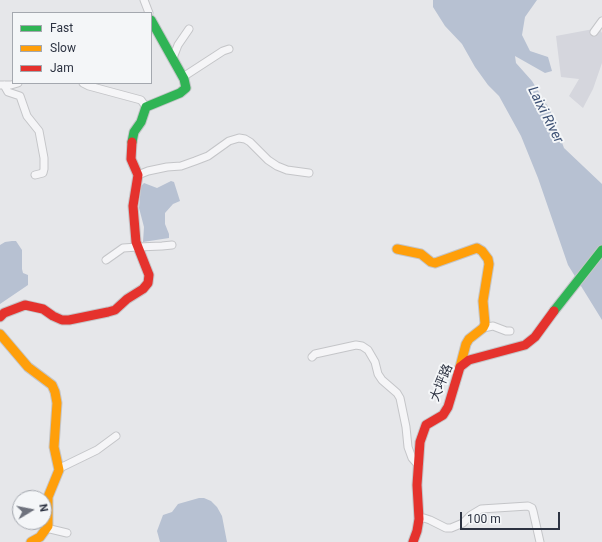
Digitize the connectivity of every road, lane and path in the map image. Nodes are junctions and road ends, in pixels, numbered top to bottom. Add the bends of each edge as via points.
1 (144, 0) edge
2 (149, 12) edge
3 (602, 21) edge
4 (152, 22) edge
5 (189, 29) dead end
6 (594, 32) dead end
7 (229, 49) dead end
8 (173, 58) junction
9 (183, 77) junction
10 (14, 84) edge
11 (85, 84) edge
12 (2, 85) edge
13 (146, 107) junction
14 (309, 173) dead end
15 (35, 175) dead end
16 (138, 175) junction
17 (172, 244) dead end
18 (138, 247) junction
19 (397, 249) dead end
20 (602, 250) edge
21 (106, 260) dead end
22 (0, 317) edge
23 (483, 328) junction
24 (510, 331) dead end
25 (0, 334) edge
26 (312, 357) dead end
27 (460, 367) junction
28 (116, 436) dead end
29 (419, 466) junction
30 (59, 470) junction
31 (50, 490) edge
32 (420, 519) junction
33 (52, 529) edge
34 (45, 530) edge
35 (67, 533) dead end
36 (31, 542) edge
37 (413, 542) edge
38 (540, 542) edge

1 - 2 street
3 - 6 street
4 - 8 street
5 - 8 street
7 - 9 street
8 - 9 street
9 - 13 street via 186,88 180,93
10 - 12 street
11 - 13 street via 141,100
12 - 15 street via 8,92 20,96 26,116 39,131 44,169 43,173
13 - 16 street via 132,138 131,159
14 - 16 street via 278,166 245,139 239,138 229,141 195,162
16 - 18 street via 133,206
17 - 18 street
18 - 21 street via 123,248
18 - 22 street via 149,275 148,283 115,310 62,320 43,309 25,306
19 - 23 street via 421,254 435,263 471,249 482,250 489,264 483,293
20 - 27 street, 大坪路 via 535,337 525,345 469,360
23 - 24 street via 493,326
23 - 27 street via 466,344
25 - 30 street via 28,367 52,385 57,409 54,442
26 - 29 street via 315,354 356,345 368,350 378,374 400,398 408,447 412,458
27 - 29 street, 大坪路 via 448,407 443,415 426,425 420,442
28 - 30 street via 97,450
29 - 32 street, 大坪路 via 417,485
30 - 31 street
32 - 37 street, 大坪路
32 - 38 street via 424,518 451,528 463,523 481,509 528,506 533,511
33 - 35 street
34 - 36 street via 40,537

